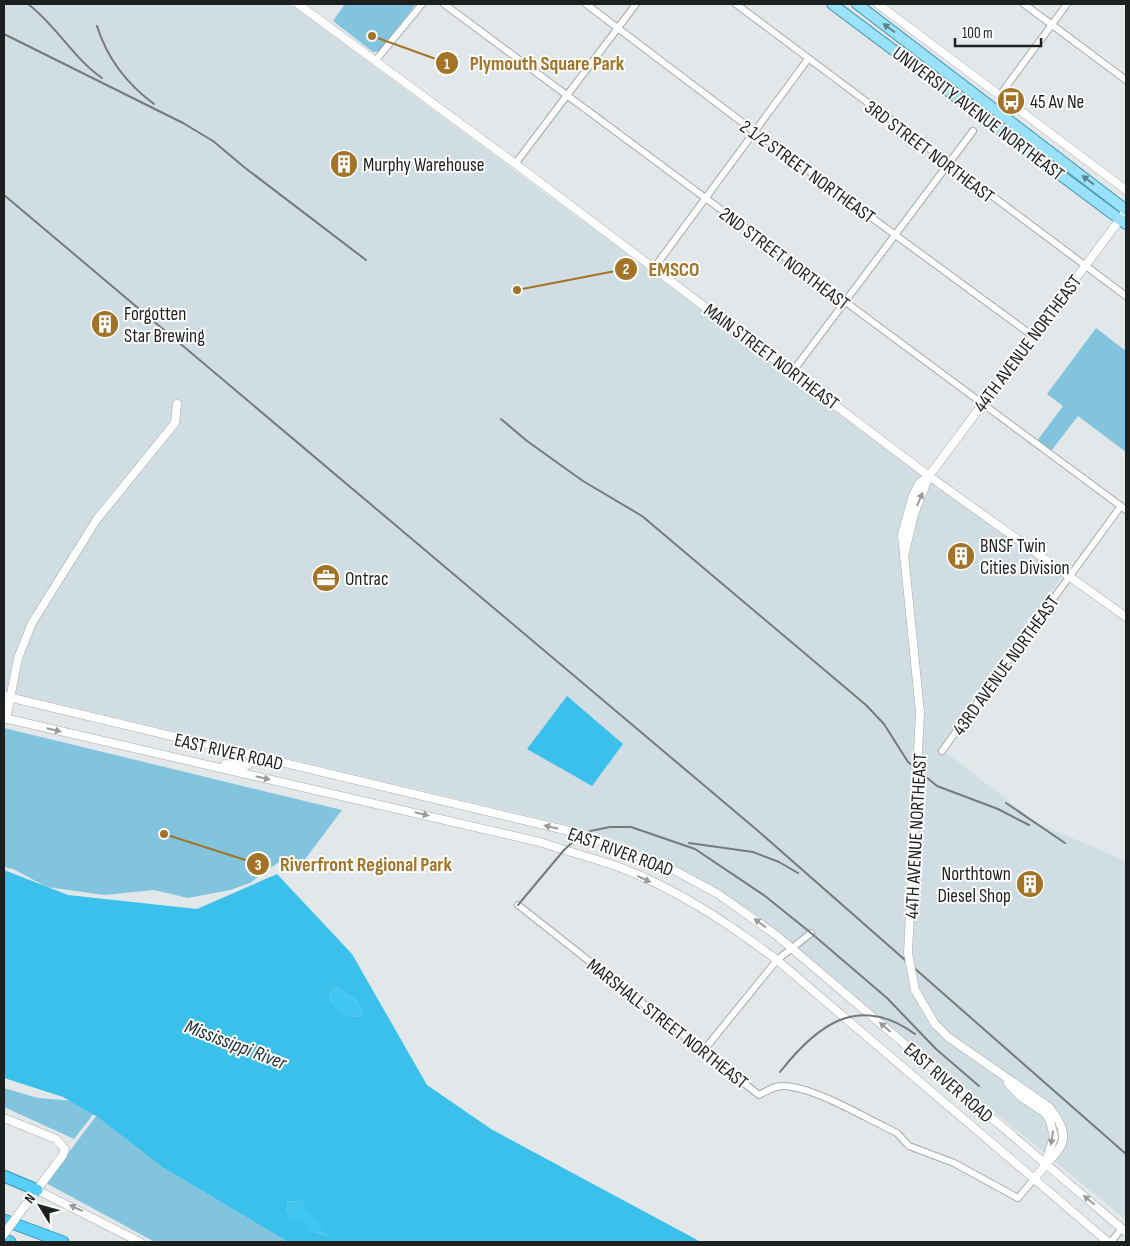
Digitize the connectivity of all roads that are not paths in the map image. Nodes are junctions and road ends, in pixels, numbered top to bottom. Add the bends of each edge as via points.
1 (298, 4) edge
2 (422, 4) edge
3 (444, 4) edge
4 (586, 4) edge
5 (636, 4) edge
6 (736, 4) edge
7 (832, 4) edge
8 (857, 4) edge
9 (878, 4) edge
10 (1024, 4) edge
11 (1067, 4) edge
12 (1052, 24) junction
13 (619, 28) junction
14 (376, 60) junction
15 (808, 60) junction
16 (1126, 80) edge
17 (567, 95) junction
18 (1000, 95) junction
19 (973, 130) dead end
20 (755, 132) junction
21 (515, 164) junction
22 (948, 164) junction
23 (1126, 190) edge
24 (705, 199) junction
25 (1125, 216) edge
26 (896, 236) junction
27 (1086, 265) junction
28 (654, 268) junction
29 (1126, 296) edge
30 (845, 303) junction
31 (1033, 336) junction
32 (793, 371) junction
33 (177, 404) dead end
34 (982, 404) junction
35 (929, 476) junction
36 (1124, 508) edge
37 (1070, 576) junction
38 (1126, 617) edge
39 (7, 697) edge
40 (5, 719) edge
41 (942, 751) dead end
42 (257, 758) junction
43 (199, 763) junction
44 (518, 905) dead end
45 (811, 933) dead end
46 (792, 948) junction
47 (776, 960) junction
48 (704, 1050) junction
49 (4, 1118) edge
50 (1045, 1164) junction
51 (4, 1176) edge
52 (1034, 1179) junction
53 (37, 1190) junction
54 (4, 1220) edge
55 (1124, 1230) edge
56 (4, 1234) edge
57 (4, 1240) edge
58 (10, 1242) edge
59 (63, 1242) edge
60 (140, 1242) edge
61 (1109, 1242) edge

1 - 14 street, MAIN STREET NORTHEAST
2 - 14 street
3 - 17 street, 2ND STREET NORTHEAST
4 - 13 street, 2 1/2 STREET NORTHEAST
5 - 13 street
6 - 15 street, 3RD STREET NORTHEAST
7 - 25 main road, UNIVERSITY AVENUE NORTHEAST
25 -> 8 main road, UNIVERSITY AVENUE NORTHEAST
9 - 18 street, UNIVERSITY AVENUE NORTHEAST
10 - 12 street
11 - 12 street
12 - 16 street
12 - 18 street
13 - 17 street
13 - 20 street, 2 1/2 STREET NORTHEAST
14 - 21 street, MAIN STREET NORTHEAST
15 - 20 street
15 - 22 street, 3RD STREET NORTHEAST
17 - 21 street
17 - 24 street, 2ND STREET NORTHEAST
18 - 23 street, UNIVERSITY AVENUE NORTHEAST
19 - 22 street
20 - 24 street
20 - 26 street, 2 1/2 STREET NORTHEAST
21 - 28 street, MAIN STREET NORTHEAST
22 - 26 street
22 - 27 street, 3RD STREET NORTHEAST
24 - 28 street
24 - 30 street, 2ND STREET NORTHEAST
25 - 27 street, 44TH AVENUE NORTHEAST
26 - 30 street
26 - 31 street, 2 1/2 STREET NORTHEAST
27 - 29 street, 3RD STREET NORTHEAST
27 - 31 street, 44TH AVENUE NORTHEAST
28 - 32 street, MAIN STREET NORTHEAST
30 - 32 street
30 - 34 street, 2ND STREET NORTHEAST
31 - 34 street, 44TH AVENUE NORTHEAST
32 - 35 street, MAIN STREET NORTHEAST
33 - 39 street via 175,423 97,518 32,623
34 - 35 street, 44TH AVENUE NORTHEAST
34 - 36 street, 2ND STREET NORTHEAST
35 - 37 street, MAIN STREET NORTHEAST
35 - 50 street, 44TH AVENUE NORTHEAST, bridge via 914,514 904,556 920,712 908,953 915,990 935,1024 948,1037 1041,1101 1058,1118 1062,1141 1058,1153
36 - 37 street, 43RD AVENUE NORTHEAST
37 - 38 street, MAIN STREET NORTHEAST
37 - 41 street, 43RD AVENUE NORTHEAST
39 - 40 street
39 - 42 street, EAST RIVER ROAD
40 -> 43 street, EAST RIVER ROAD
42 - 43 street via 243,766 211,761
46 -> 42 street, EAST RIVER ROAD via 718,894 670,868 605,842
43 -> 47 street, EAST RIVER ROAD via 540,842 620,868 722,920
44 - 48 street, MARSHALL STREET NORTHEAST
45 - 46 street
46 - 47 street
50 -> 46 street, EAST RIVER ROAD
47 - 48 street
47 - 52 street, EAST RIVER ROAD
48 - 52 street, MARSHALL STREET NORTHEAST via 759,1095 775,1087 806,1090 897,1133 909,1146 954,1163 1018,1198
49 - 53 street via 60,1142 65,1149
50 - 52 street, 44TH AVENUE NORTHEAST
55 -> 50 street, EAST RIVER ROAD
51 - 53 highway
52 - 61 street, EAST RIVER ROAD
53 - 56 street, bridge
60 -> 53 street
54 - 59 highway
55 - 61 street
57 - 58 highway

